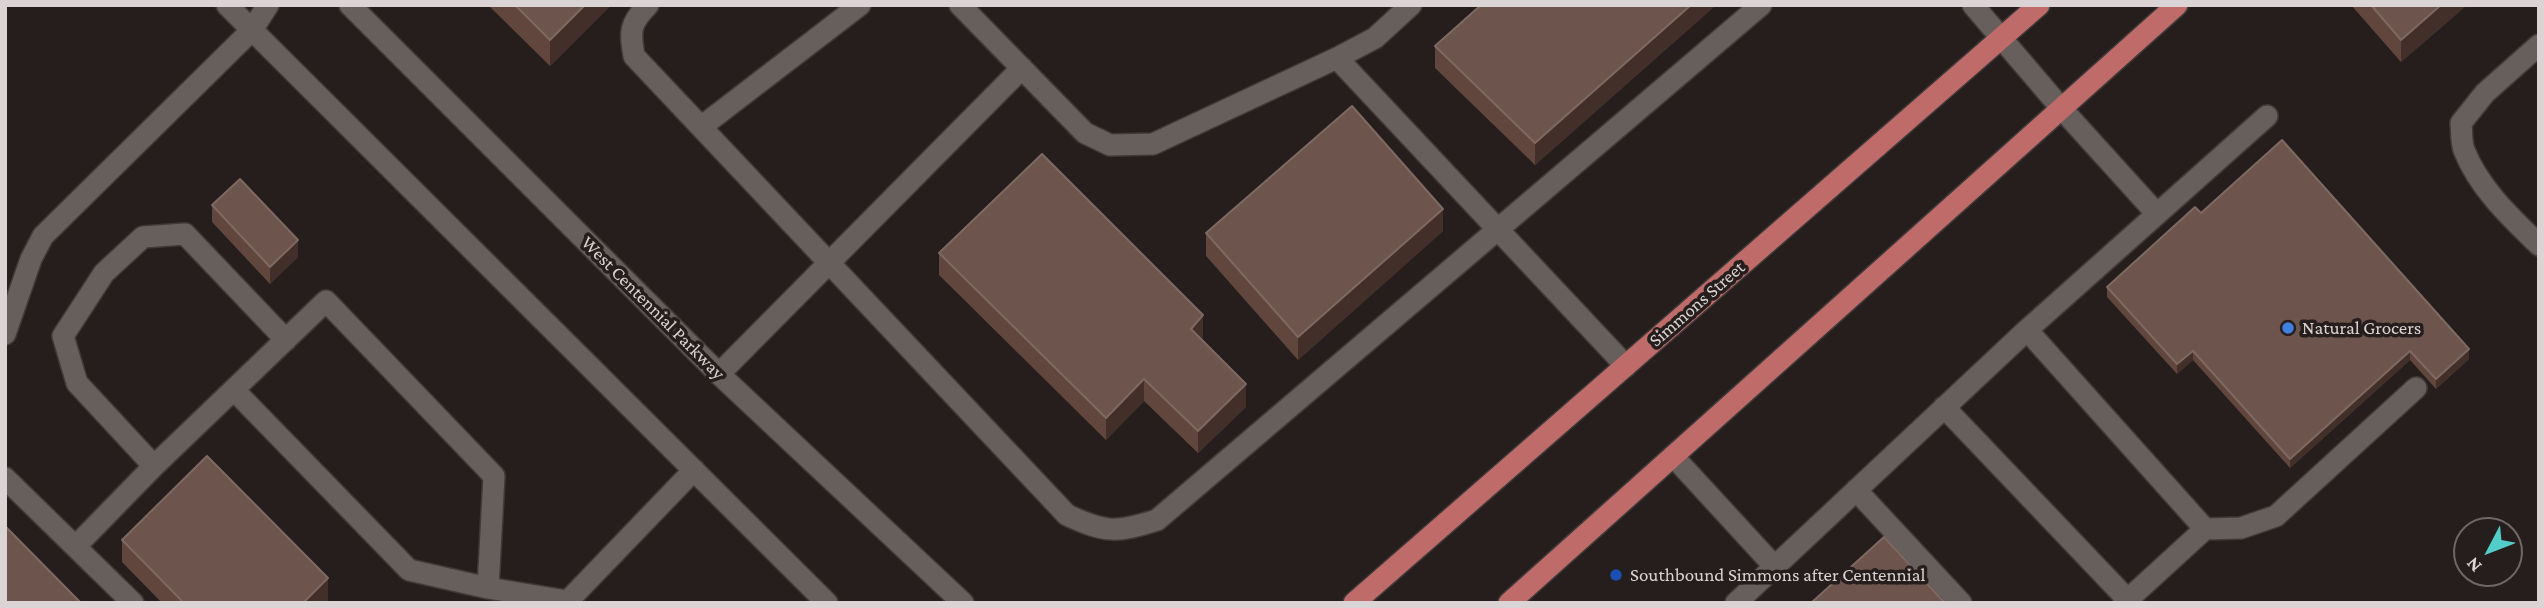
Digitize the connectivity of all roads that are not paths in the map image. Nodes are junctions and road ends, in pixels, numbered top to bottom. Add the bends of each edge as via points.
1 (227, 5) edge
2 (268, 5) edge
3 (350, 5) edge
4 (648, 5) edge
5 (860, 5) edge
6 (960, 5) edge
7 (1412, 5) edge
8 (1761, 5) edge
9 (1973, 5) edge
10 (2039, 5) edge
11 (2176, 5) edge
12 (252, 30) junction
13 (2002, 38) junction
14 (2539, 45) edge
15 (1337, 58) junction
16 (1022, 68) junction
17 (2061, 108) junction
18 (2267, 116) dead end
19 (701, 127) junction
20 (2157, 214) junction
21 (1498, 230) junction
22 (2539, 245) edge
23 (830, 261) junction
24 (2027, 330) junction
25 (5, 334) edge
26 (286, 340) junction
27 (1626, 366) junction
28 (719, 374) junction
29 (2416, 388) dead end
30 (234, 390) junction
31 (1944, 407) junction
32 (1673, 456) junction
33 (154, 466) junction
34 (694, 470) junction
35 (5, 478) edge
36 (1856, 490) junction
37 (2205, 528) junction
38 (76, 546) junction
39 (1775, 566) junction
40 (488, 588) junction
41 (2126, 601) edge
42 (566, 602) edge
43 (133, 603) edge
44 (827, 603) edge
45 (963, 603) edge
46 (1354, 603) edge
47 (1509, 603) edge
48 (1736, 603) edge
49 (1961, 603) edge

1 - 12 main road
2 - 12 main road
3 - 28 main road, West Centennial Parkway
4 - 19 main road via 631,32 634,56
5 - 19 main road
6 - 16 main road
7 - 15 main road via 1375,38
8 - 21 main road
9 - 13 main road
10 - 13 main road, Simmons Street
11 - 17 main road
12 - 25 main road via 43,236
12 - 34 main road
13 - 17 main road
13 - 27 main road, Simmons Street
14 - 22 main road via 2486,93 2461,123 2463,148 2478,178
15 - 16 main road via 1153,144 1110,145 1085,133
15 - 21 main road
16 - 23 main road
17 - 20 main road
17 - 32 main road
18 - 20 main road
19 - 23 main road
20 - 24 main road
21 - 23 main road via 1157,520 1126,530 1097,528 1067,515
21 - 27 main road
23 - 28 main road
24 - 31 main road
24 - 37 main road
26 - 30 main road
26 - 33 main road via 185,234 143,237 104,273 63,336 77,383
26 - 40 main road via 327,301 494,476
27 - 46 main road, Simmons Street
28 - 45 main road, West Centennial Parkway
29 - 37 main road via 2276,516 2241,528
30 - 33 main road
30 - 40 main road via 409,570
31 - 36 main road
31 - 41 main road
32 - 39 main road
32 - 47 main road
33 - 38 main road
34 - 42 main road
34 - 44 main road
35 - 38 main road
36 - 39 main road
36 - 49 main road
37 - 41 main road
38 - 43 main road
39 - 48 main road
40 - 42 main road

